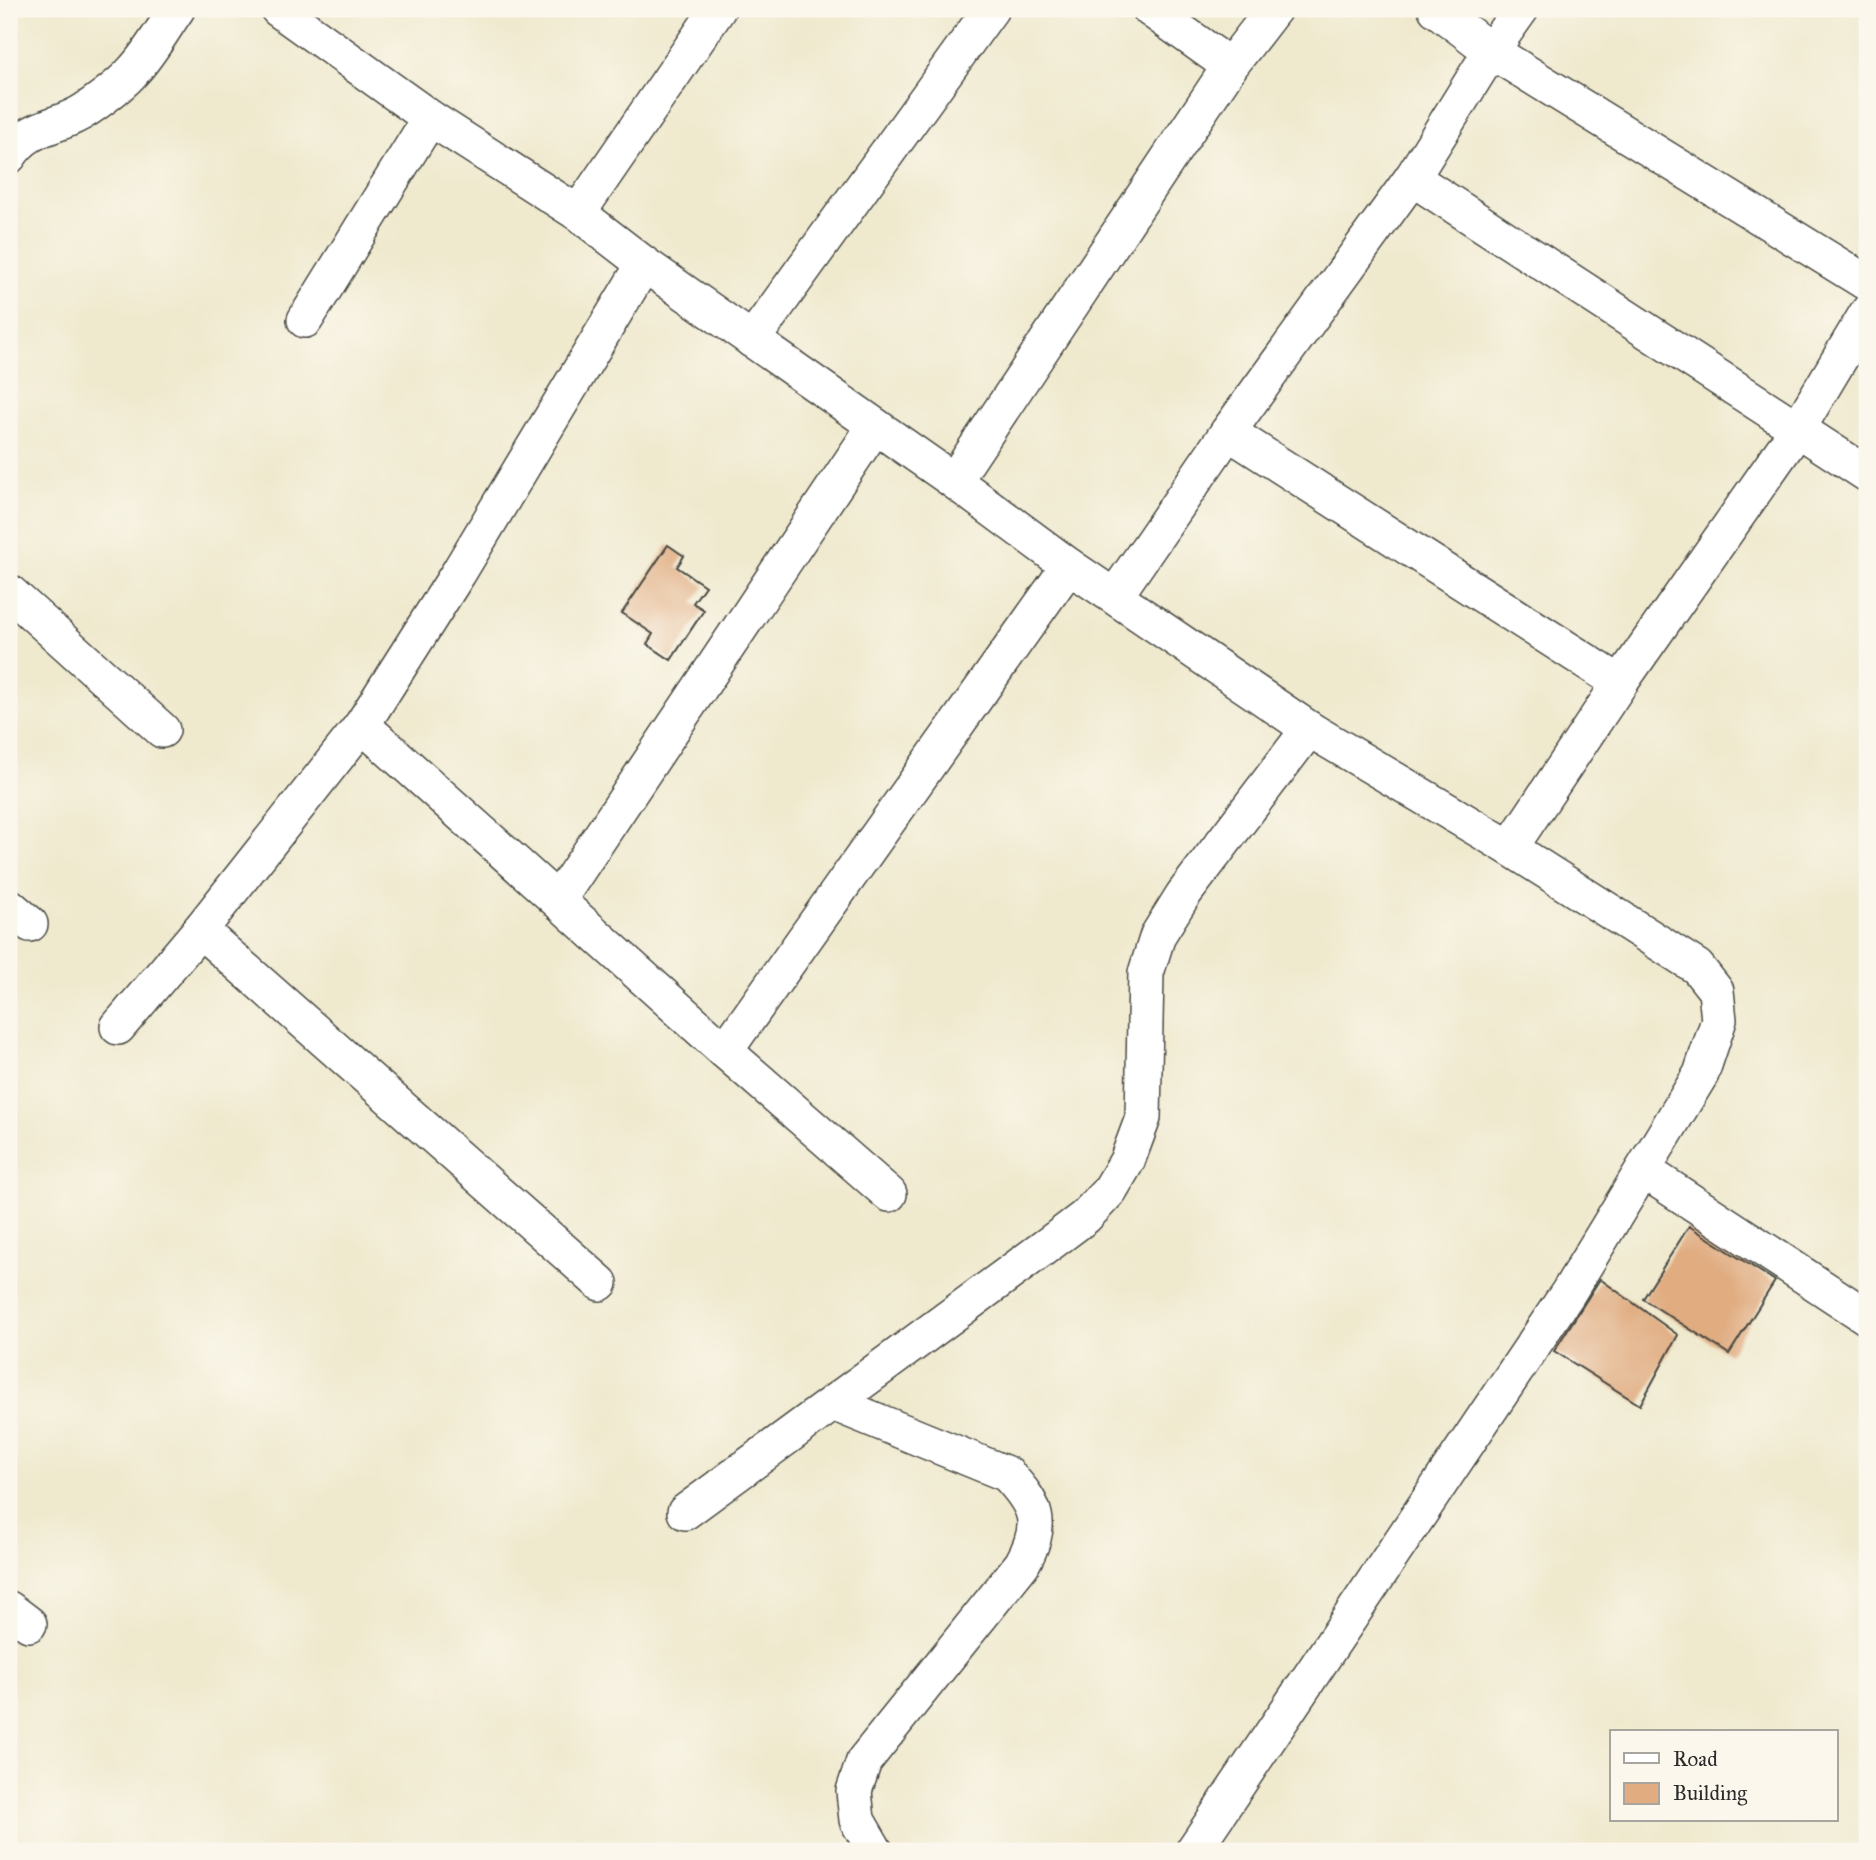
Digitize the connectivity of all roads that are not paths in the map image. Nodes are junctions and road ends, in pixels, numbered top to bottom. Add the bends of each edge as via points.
1 (177, 9) edge
2 (278, 9) edge
3 (991, 9) edge
4 (1150, 9) edge
5 (1274, 9) edge
6 (1436, 9) edge
7 (1521, 9) edge
8 (702, 14) edge
9 (1491, 51) junction
10 (1230, 66) junction
11 (429, 118) junction
12 (9, 156) edge
13 (1412, 178) junction
14 (578, 213) junction
15 (644, 264) junction
16 (1867, 283) edge
17 (1867, 313) edge
18 (305, 320) dead end
19 (752, 340) junction
20 (875, 426) junction
21 (1797, 430) junction
22 (1228, 432) junction
23 (1867, 474) edge
24 (954, 481) junction
25 (1069, 566) junction
26 (9, 593) edge
27 (1115, 596) junction
28 (1619, 683) junction
29 (362, 725) junction
30 (1309, 729) junction
31 (162, 730) dead end
32 (1510, 848) junction
33 (558, 900) junction
34 (200, 930) junction
35 (118, 1027) dead end
36 (725, 1051) junction
37 (1643, 1170) junction
38 (889, 1194) dead end
39 (600, 1283) dead end
40 (1867, 1317) edge
41 (833, 1403) junction
42 (685, 1512) dead end
43 (874, 1851) edge
44 (1194, 1851) edge

1 - 12 street via 134,71 106,96 83,112 33,131
2 - 11 street
3 - 19 street
4 - 10 street
5 - 10 street
6 - 9 street
7 - 9 street
8 - 14 street
9 - 13 street
9 - 16 street
10 - 24 street
11 - 14 street
11 - 18 street
13 - 21 street
13 - 22 street
14 - 15 street
15 - 19 street
15 - 29 street
17 - 21 street
19 - 20 street
20 - 24 street
20 - 33 street
21 - 23 street
21 - 28 street
22 - 27 street
22 - 28 street
24 - 25 street
25 - 27 street
25 - 36 street
26 - 31 street
27 - 30 street
28 - 32 street
29 - 33 street
29 - 34 street
30 - 32 street
30 - 41 street via 1158,935 1146,973 1143,1118 1110,1190 1085,1217
32 - 37 street via 1698,967 1716,991 1719,1020 1701,1074
33 - 36 street
34 - 35 street
34 - 39 street
36 - 38 street
37 - 40 street
37 - 44 street via 1568,1293
41 - 42 street
41 - 43 street via 1007,1475 1026,1495 1035,1518 1035,1541 1022,1564 864,1761 854,1791 857,1820

